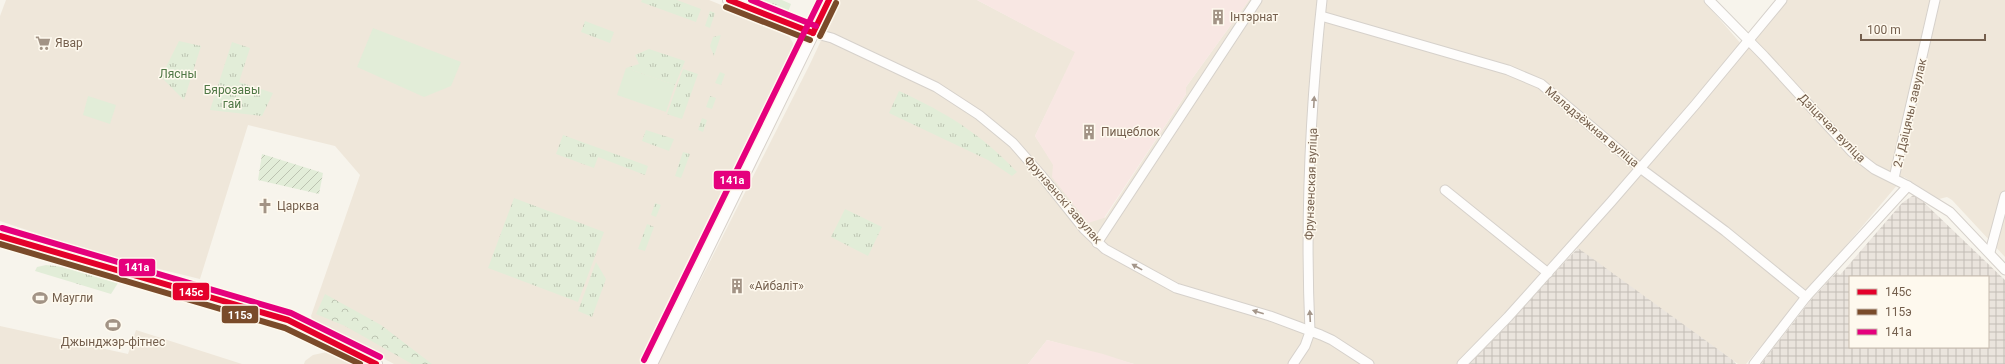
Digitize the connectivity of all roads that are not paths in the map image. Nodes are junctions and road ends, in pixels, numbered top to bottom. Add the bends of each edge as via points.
1 (729, 0) edge
2 (828, 0) edge
3 (1257, 0) edge
4 (1322, 0) edge
5 (1709, 0) edge
6 (1782, 0) edge
7 (1936, 0) edge
8 (1321, 16) junction
9 (813, 33) junction
10 (1749, 42) junction
11 (1640, 168) junction
12 (1894, 178) junction
13 (1908, 186) junction
14 (1445, 190) dead end
15 (2005, 196) edge
16 (0, 236) edge
17 (1097, 243) junction
18 (1990, 252) junction
19 (2005, 270) edge
20 (1548, 274) junction
21 (1806, 297) junction
22 (1310, 332) junction
23 (376, 364) edge
24 (650, 364) edge
25 (1293, 364) edge
26 (1369, 364) edge
27 (1462, 364) edge
28 (1754, 364) edge

1 - 9 main road
2 - 9 main road
3 - 17 street
4 - 8 street, Фрунзенская вуліца
5 - 10 street, Дзіцячая вуліца
6 - 10 street
7 - 12 street, 2-і Дзіцячы завулак
8 - 11 street, Маладзёжная вуліца via 1524,75 1548,89
22 -> 8 street, Фрунзенская вуліца via 1308,226
9 - 17 street, Фрунзенскі завулак via 832,38 936,87 979,114 1013,144
9 - 24 main road
10 - 11 street
10 - 12 street, Дзіцячая вуліца via 1852,152 1874,169
11 - 20 street
11 - 21 street, Маладзёжная вуліца via 1725,231
12 - 13 street, Дзіцячая вуліца
13 - 18 street, Дзіцячая вуліца via 1950,212
13 - 21 street
14 - 20 street
15 - 18 street
16 - 23 main road via 288,320
22 -> 17 street, Фрунзенскі завулак via 1270,316 1176,288
18 - 19 street, Дзіцячая вуліца
20 - 27 street
21 - 28 street
22 - 25 street, Фрунзенская вуліца via 1305,346
22 - 26 street, Фрунзенскі завулак via 1332,340

